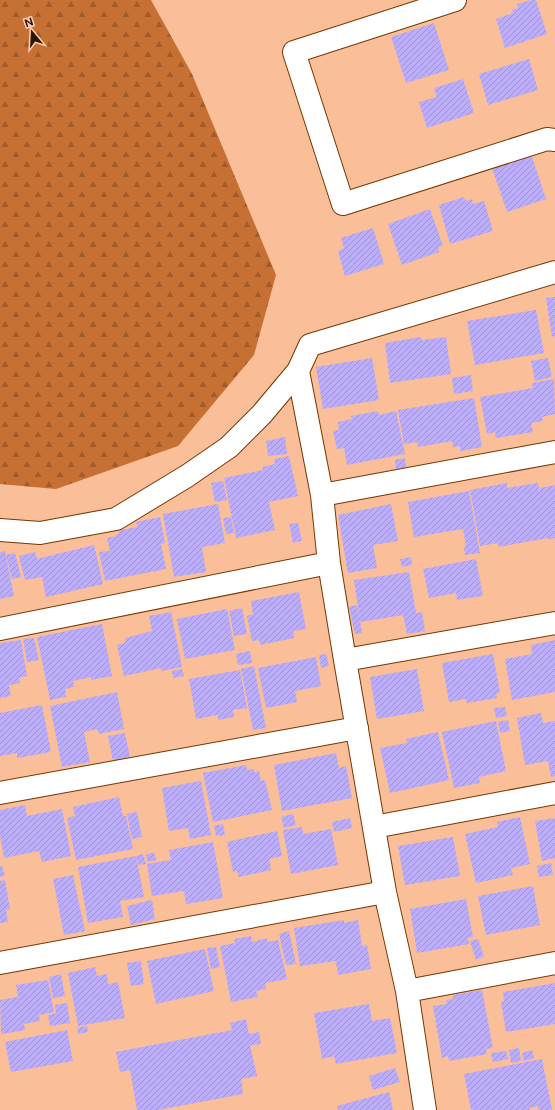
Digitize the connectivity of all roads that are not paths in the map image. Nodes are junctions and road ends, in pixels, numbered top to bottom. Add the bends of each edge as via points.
1 (455, 0) edge
2 (555, 140) edge
3 (555, 272) edge
4 (298, 371) junction
5 (555, 452) edge
6 (322, 495) junction
7 (0, 530) edge
8 (329, 563) junction
9 (555, 623) edge
10 (0, 629) edge
11 (345, 660) junction
12 (358, 728) junction
13 (0, 793) edge
14 (555, 793) edge
15 (374, 827) junction
16 (385, 892) junction
17 (0, 963) edge
18 (555, 963) edge
19 (407, 991) junction
20 (425, 1110) edge

1 - 2 street via 294,52 343,204 547,139
3 - 4 street via 310,345
4 - 6 street
4 - 7 street via 262,414 229,447 188,476 116,519 40,533
5 - 6 street
6 - 8 street
8 - 10 street
8 - 11 street
9 - 11 street
11 - 12 street
12 - 13 street
12 - 15 street
14 - 15 street
15 - 16 street
16 - 17 street
16 - 19 street
18 - 19 street
19 - 20 street

